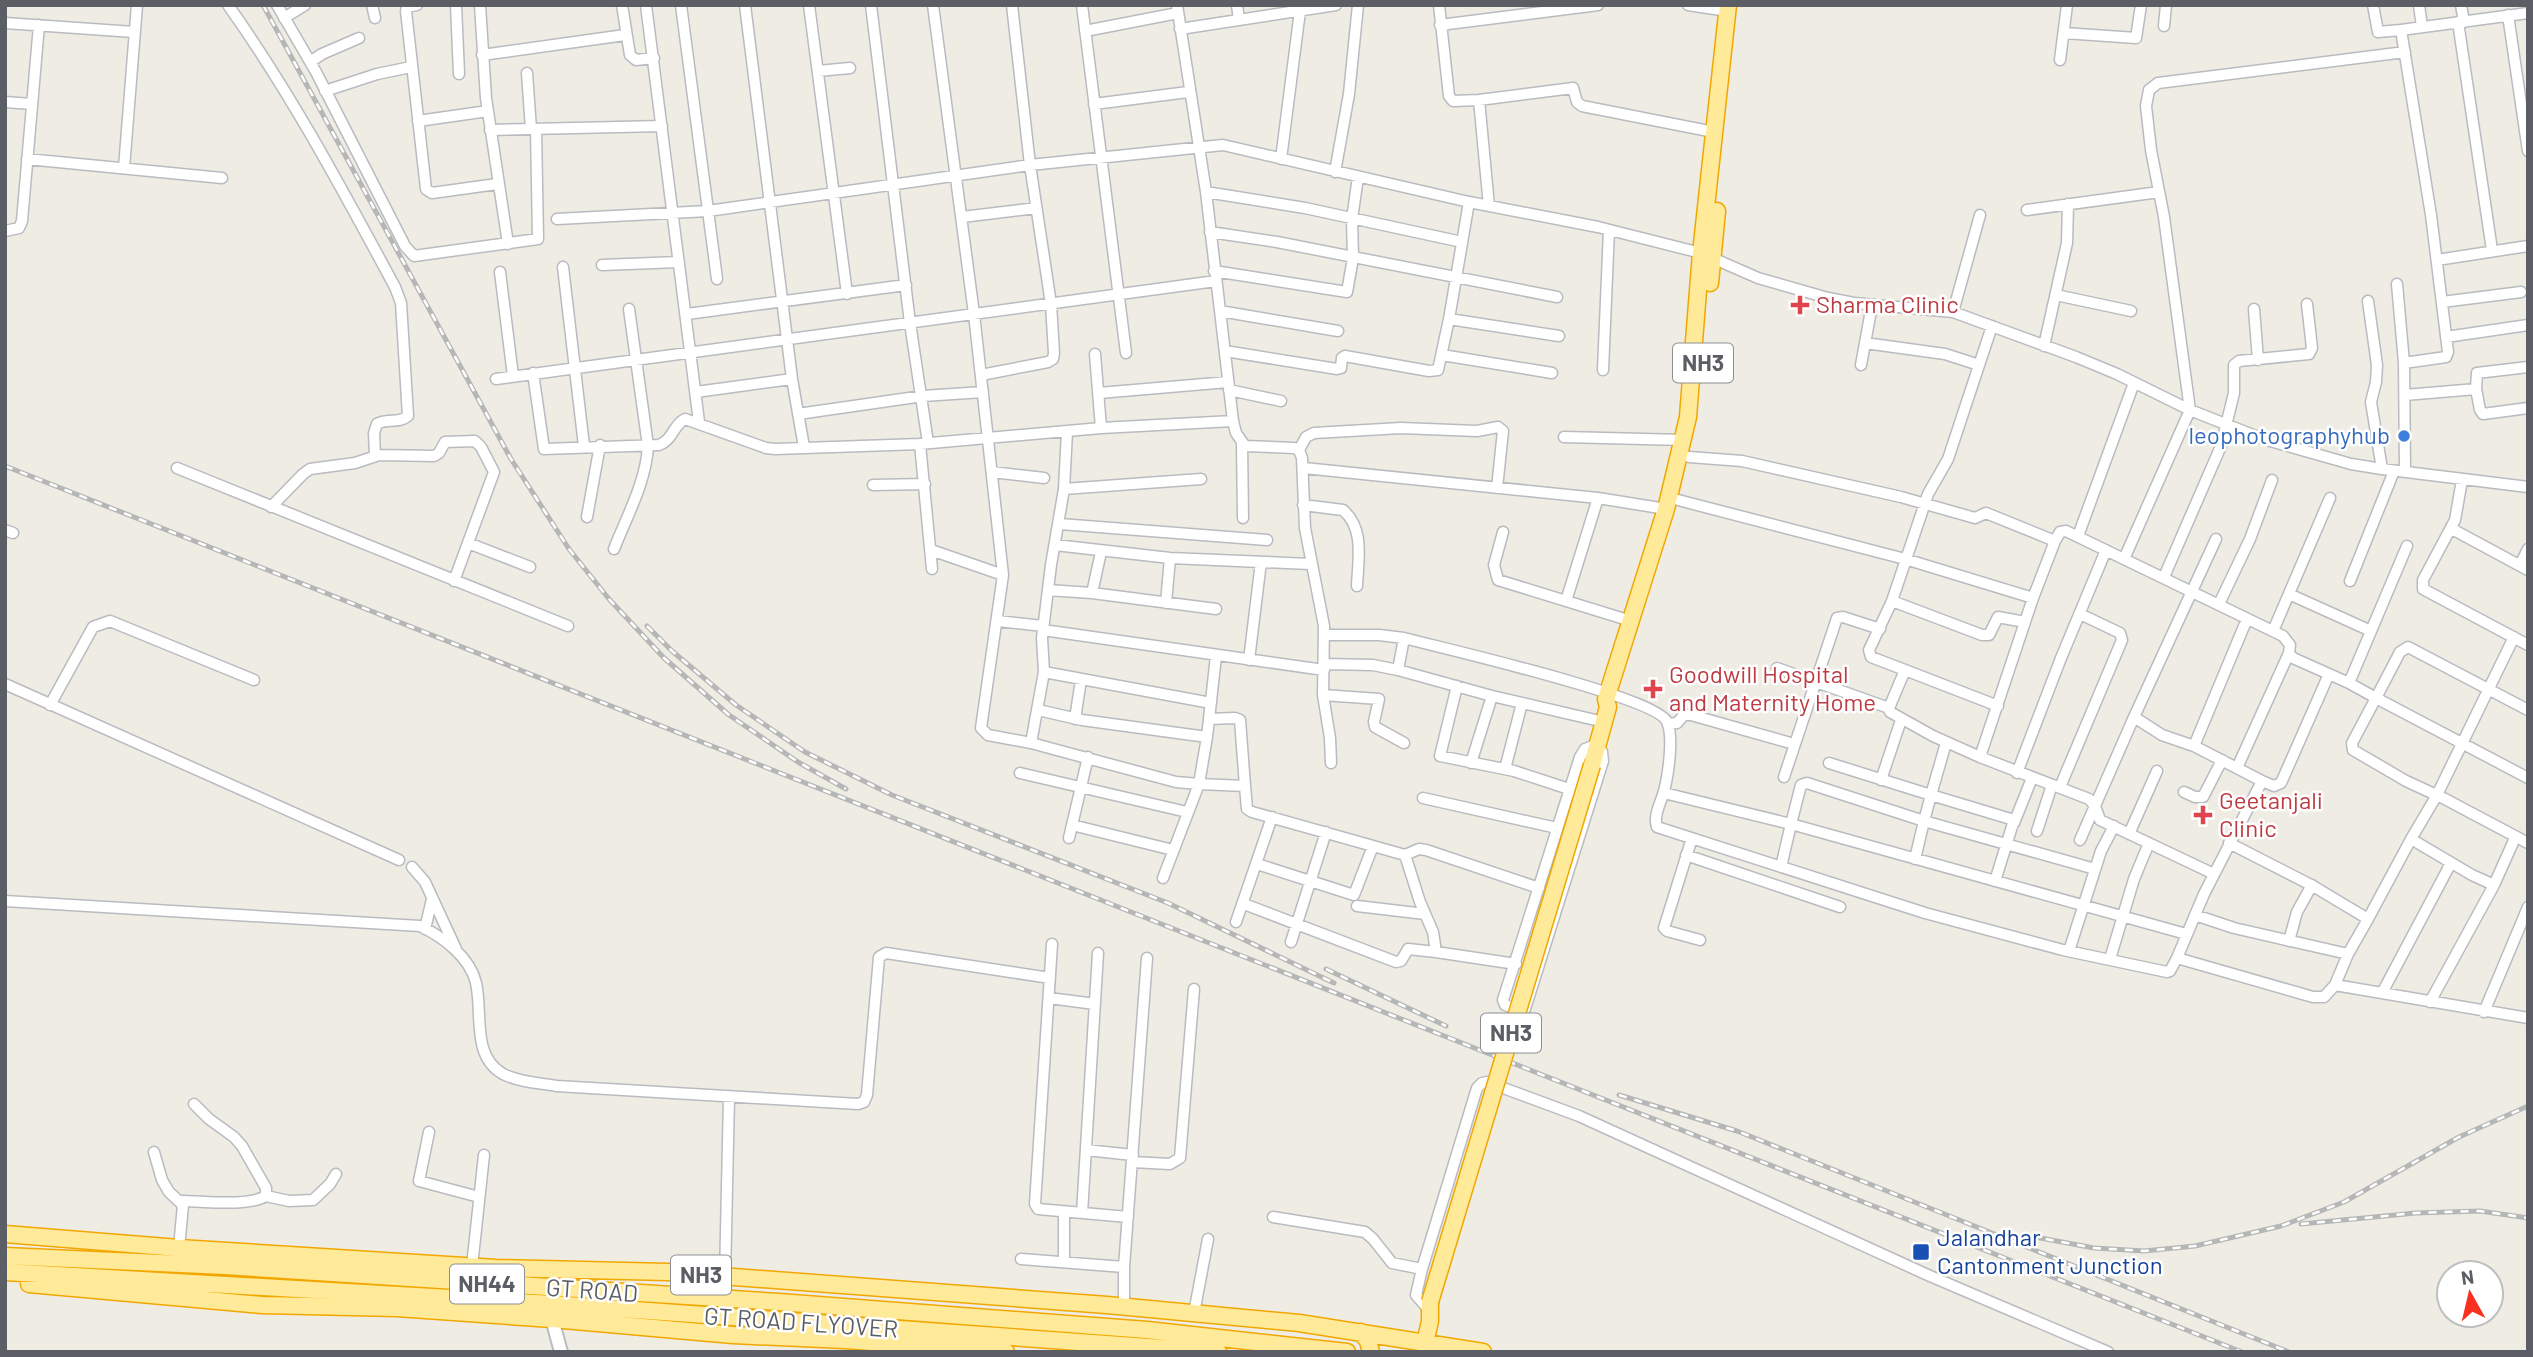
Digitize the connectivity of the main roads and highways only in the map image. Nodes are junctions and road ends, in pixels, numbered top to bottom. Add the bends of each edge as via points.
1 (1731, 7) edge
2 (1707, 256) junction
3 (1672, 505) junction
4 (1609, 704) junction
5 (5, 1234) edge
6 (179, 1248) junction
7 (5, 1256) edge
8 (195, 1264) junction
9 (5, 1272) edge
10 (139, 1279) junction
11 (5, 1282) edge
12 (836, 1285) junction
13 (107, 1292) junction
14 (779, 1302) junction
15 (1430, 1311) junction
16 (552, 1312) junction
17 (1361, 1332) junction
18 (1412, 1345) edge
19 (1470, 1350) edge
20 (1006, 1352) edge
21 (1218, 1352) edge
22 (1347, 1352) edge
23 (1371, 1352) edge

1 - 2 highway, NH3
1 - 2 highway, NH3 via 1714,132
2 - 3 highway, NH3 via 1688,417
2 - 3 highway, NH3 via 1698,418
3 - 4 highway, NH3
3 - 4 highway, NH3 via 1631,621
4 - 15 highway, NH3, bridge
5 - 6 highway, NH3
6 - 8 highway
6 - 12 highway, NH3 via 472,1266 668,1272
7 - 8 highway, NH44
8 - 14 highway, GT ROAD / NH44
9 - 10 highway, NH44
10 - 13 highway
10 - 16 highway, GT ROAD / NH44
11 - 13 highway, NH3
12 - 14 highway
12 - 17 highway, NH3 via 1194,1313
13 - 16 highway, NH3 via 262,1305
14 - 22 highway, GT ROAD FLYOVER / NH44 via 1147,1330
15 - 18 highway, NH3
15 - 19 highway via 1445,1338
16 - 20 highway, NH3 via 721,1334
16 - 21 highway, GT ROAD FLYOVER / NH44
17 - 18 highway, NH3
17 - 23 highway
18 - 19 highway

